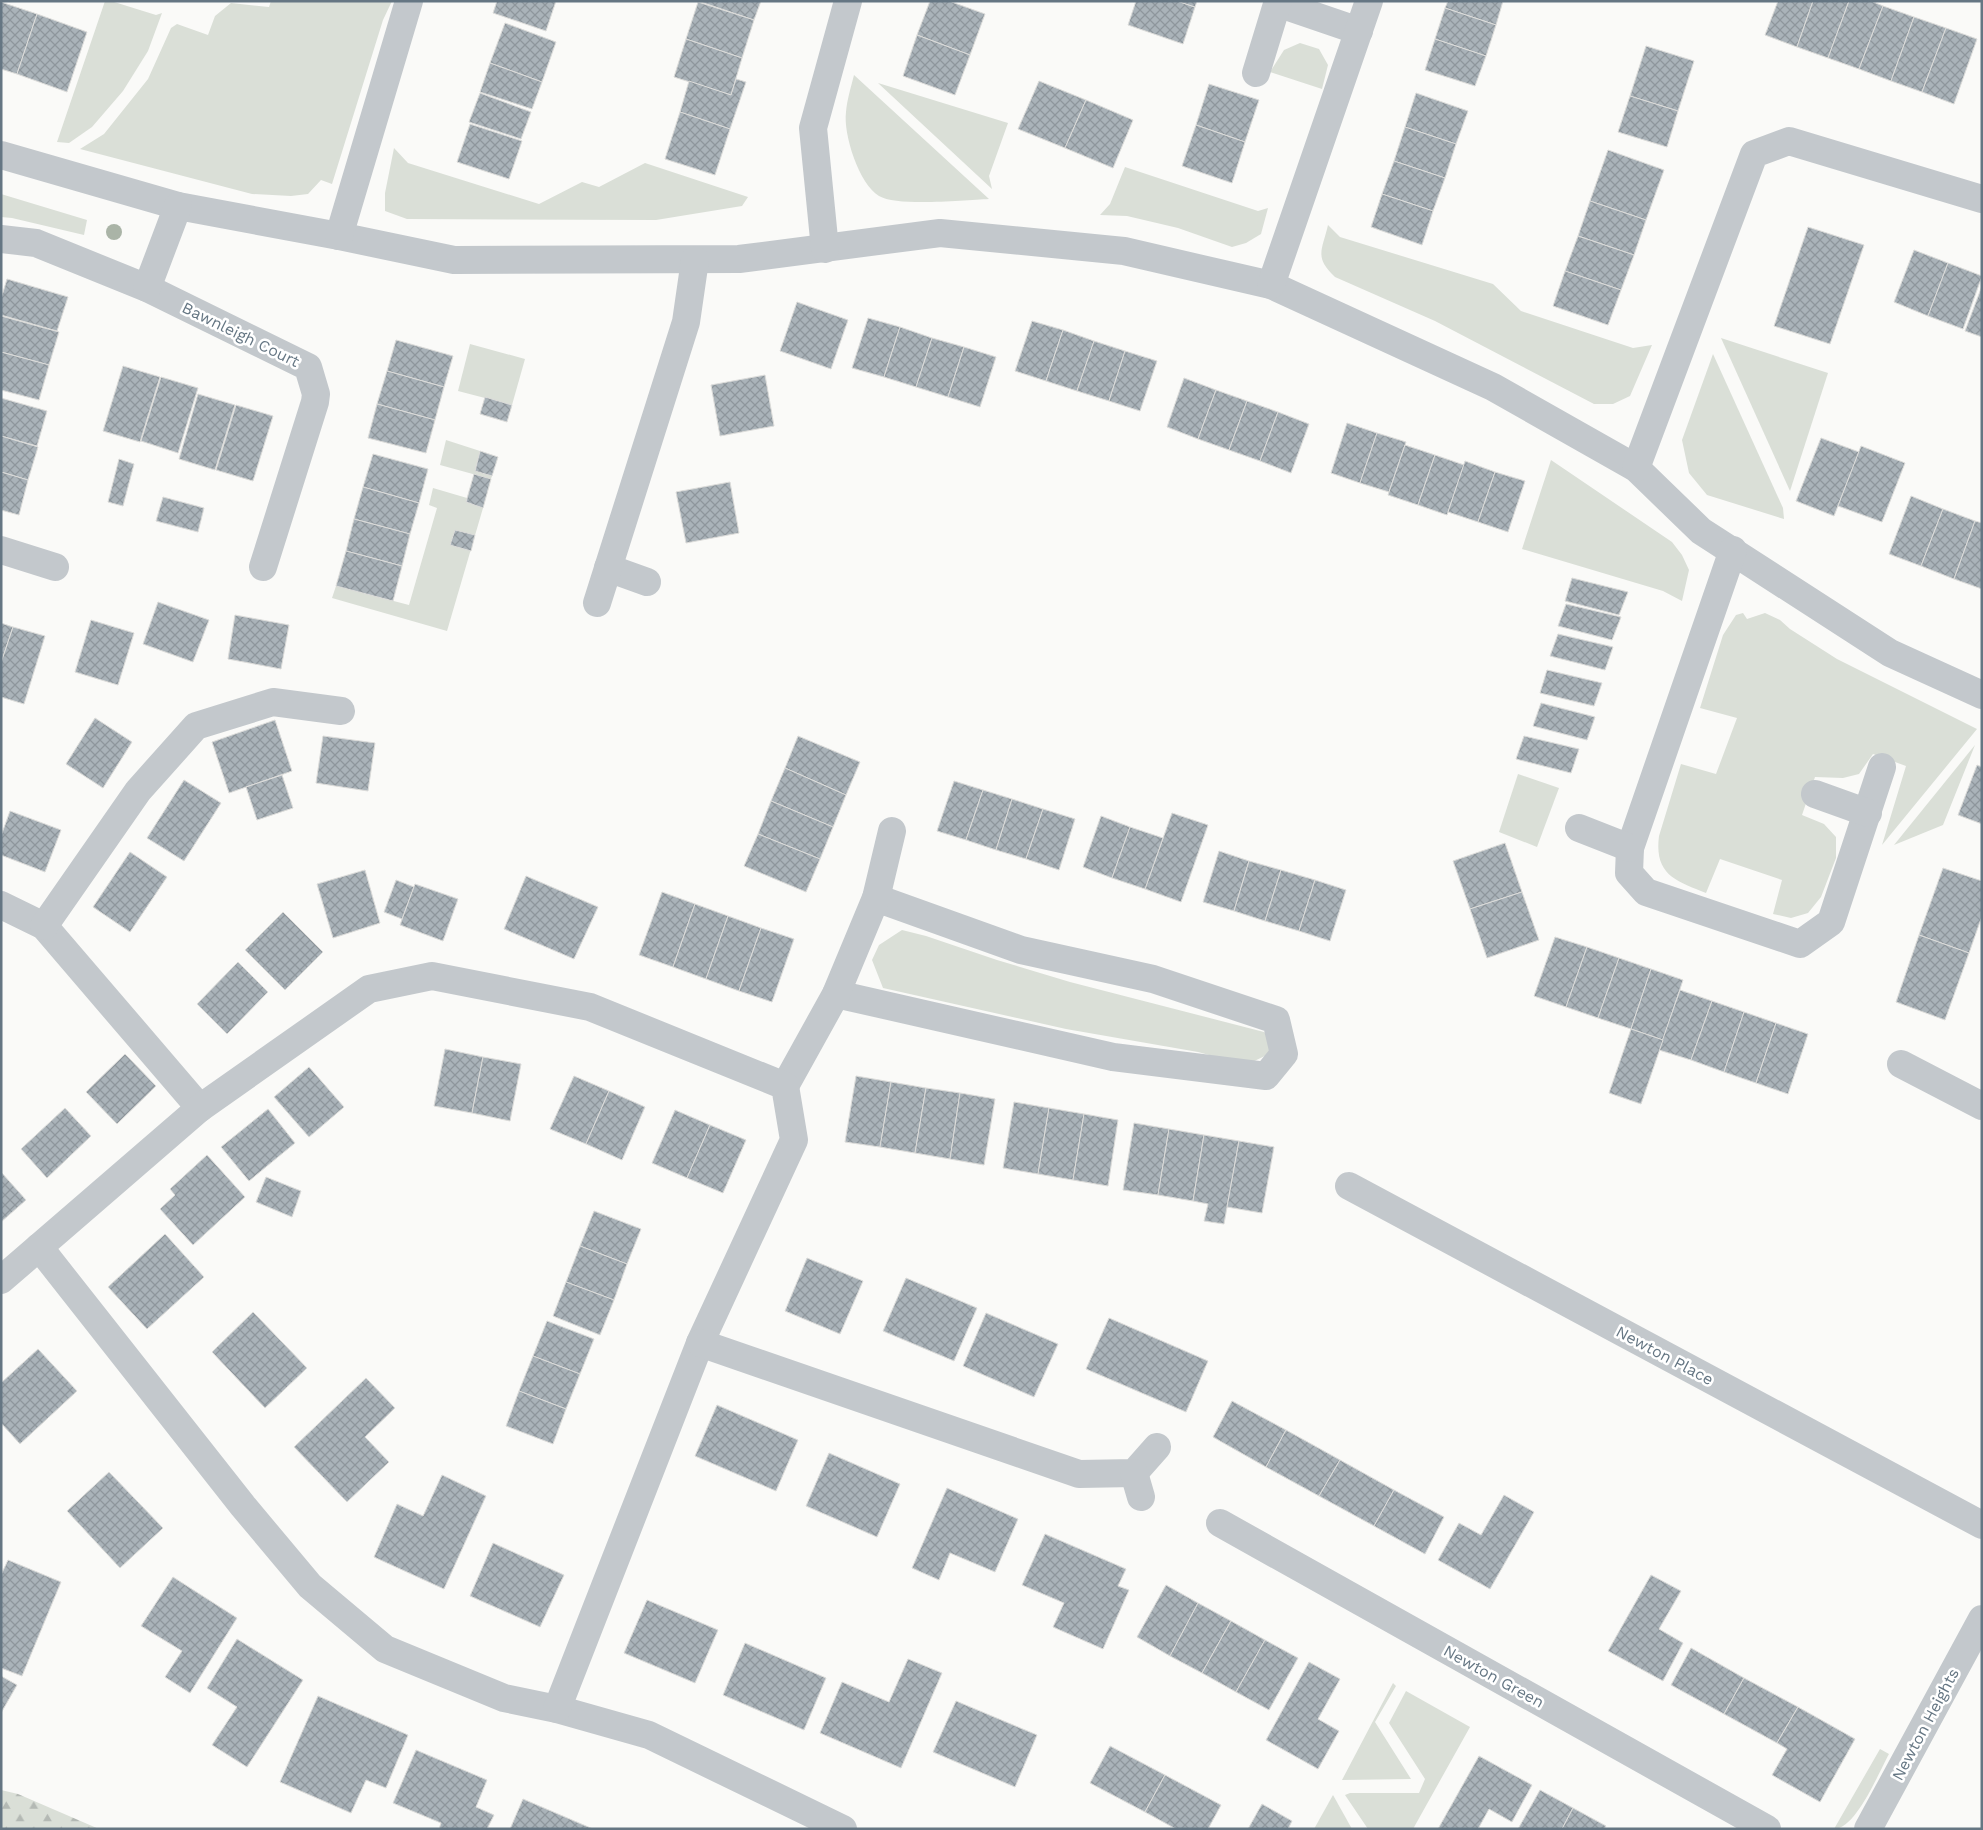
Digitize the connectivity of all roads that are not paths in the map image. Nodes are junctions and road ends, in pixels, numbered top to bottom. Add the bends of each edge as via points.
1 (409, 1) edge
2 (848, 1) edge
3 (1370, 1) edge
4 (1277, 2) edge
5 (1359, 31) junction
6 (1256, 74) dead end
7 (1, 156) edge
8 (1982, 199) edge
9 (178, 206) junction
10 (339, 236) junction
11 (1, 239) edge
12 (825, 249) junction
13 (695, 260) junction
14 (1272, 285) junction
15 (148, 288) junction
16 (1636, 468) junction
17 (1, 550) edge
18 (1733, 550) junction
19 (55, 566) dead end
20 (263, 567) dead end
21 (608, 568) junction
22 (647, 582) dead end
23 (597, 603) dead end
24 (1982, 695) edge
25 (341, 711) dead end
26 (1882, 767) dead end
27 (1815, 794) dead end
28 (1868, 813) junction
29 (1578, 828) dead end
30 (892, 831) dead end
31 (1630, 848) junction
32 (876, 898) junction
33 (1, 905) edge
34 (44, 926) junction
35 (836, 994) junction
36 (1901, 1064) dead end
37 (785, 1086) junction
38 (1982, 1106) edge
39 (200, 1108) junction
40 (1349, 1186) dead end
41 (39, 1247) junction
42 (1, 1280) edge
43 (700, 1343) junction
44 (1157, 1447) dead end
45 (1220, 1523) dead end
46 (1982, 1525) edge
47 (1982, 1619) edge
48 (557, 1709) junction
49 (843, 1829) edge
50 (1767, 1829) edge
51 (1868, 1829) edge

1 - 10 street
2 - 12 street via 813,128
3 - 5 street
4 - 5 street
4 - 6 street
5 - 14 street
7 - 9 street
8 - 16 street via 1789,140 1754,154
9 - 10 street
9 - 15 street
10 - 13 street via 454,260
11 - 15 street, Bawnleigh Court via 36,243
12 - 13 street via 739,259
12 - 14 street via 940,233 1124,251
13 - 21 street via 686,322
14 - 16 street via 1493,387
15 - 20 street, Bawnleigh Court via 308,367 316,394 315,402
16 - 18 street via 1701,531
17 - 19 street
18 - 24 street via 1890,652
18 - 31 street
21 - 22 street
21 - 23 street
25 - 34 street via 273,702 196,726 138,791
26 - 28 street
27 - 28 street
28 - 31 street via 1831,922 1800,944 1646,892 1629,874
29 - 31 street
30 - 32 street
32 - 35 street
32 - 35 street via 1021,950 1154,979 1276,1020 1284,1054 1266,1076 1113,1057
33 - 34 street
34 - 39 street
35 - 37 street
36 - 38 street
37 - 39 street via 590,1007 432,976 369,989
37 - 43 street via 794,1140
39 - 41 street
40 - 46 street, Newton Place
41 - 42 street
41 - 48 street via 310,1586 385,1649 504,1698
43 - 44 street via 1079,1474 1137,1485
43 - 48 street
45 - 50 street, Newton Green
47 - 51 street, Newton Heights
48 - 49 street via 649,1735

